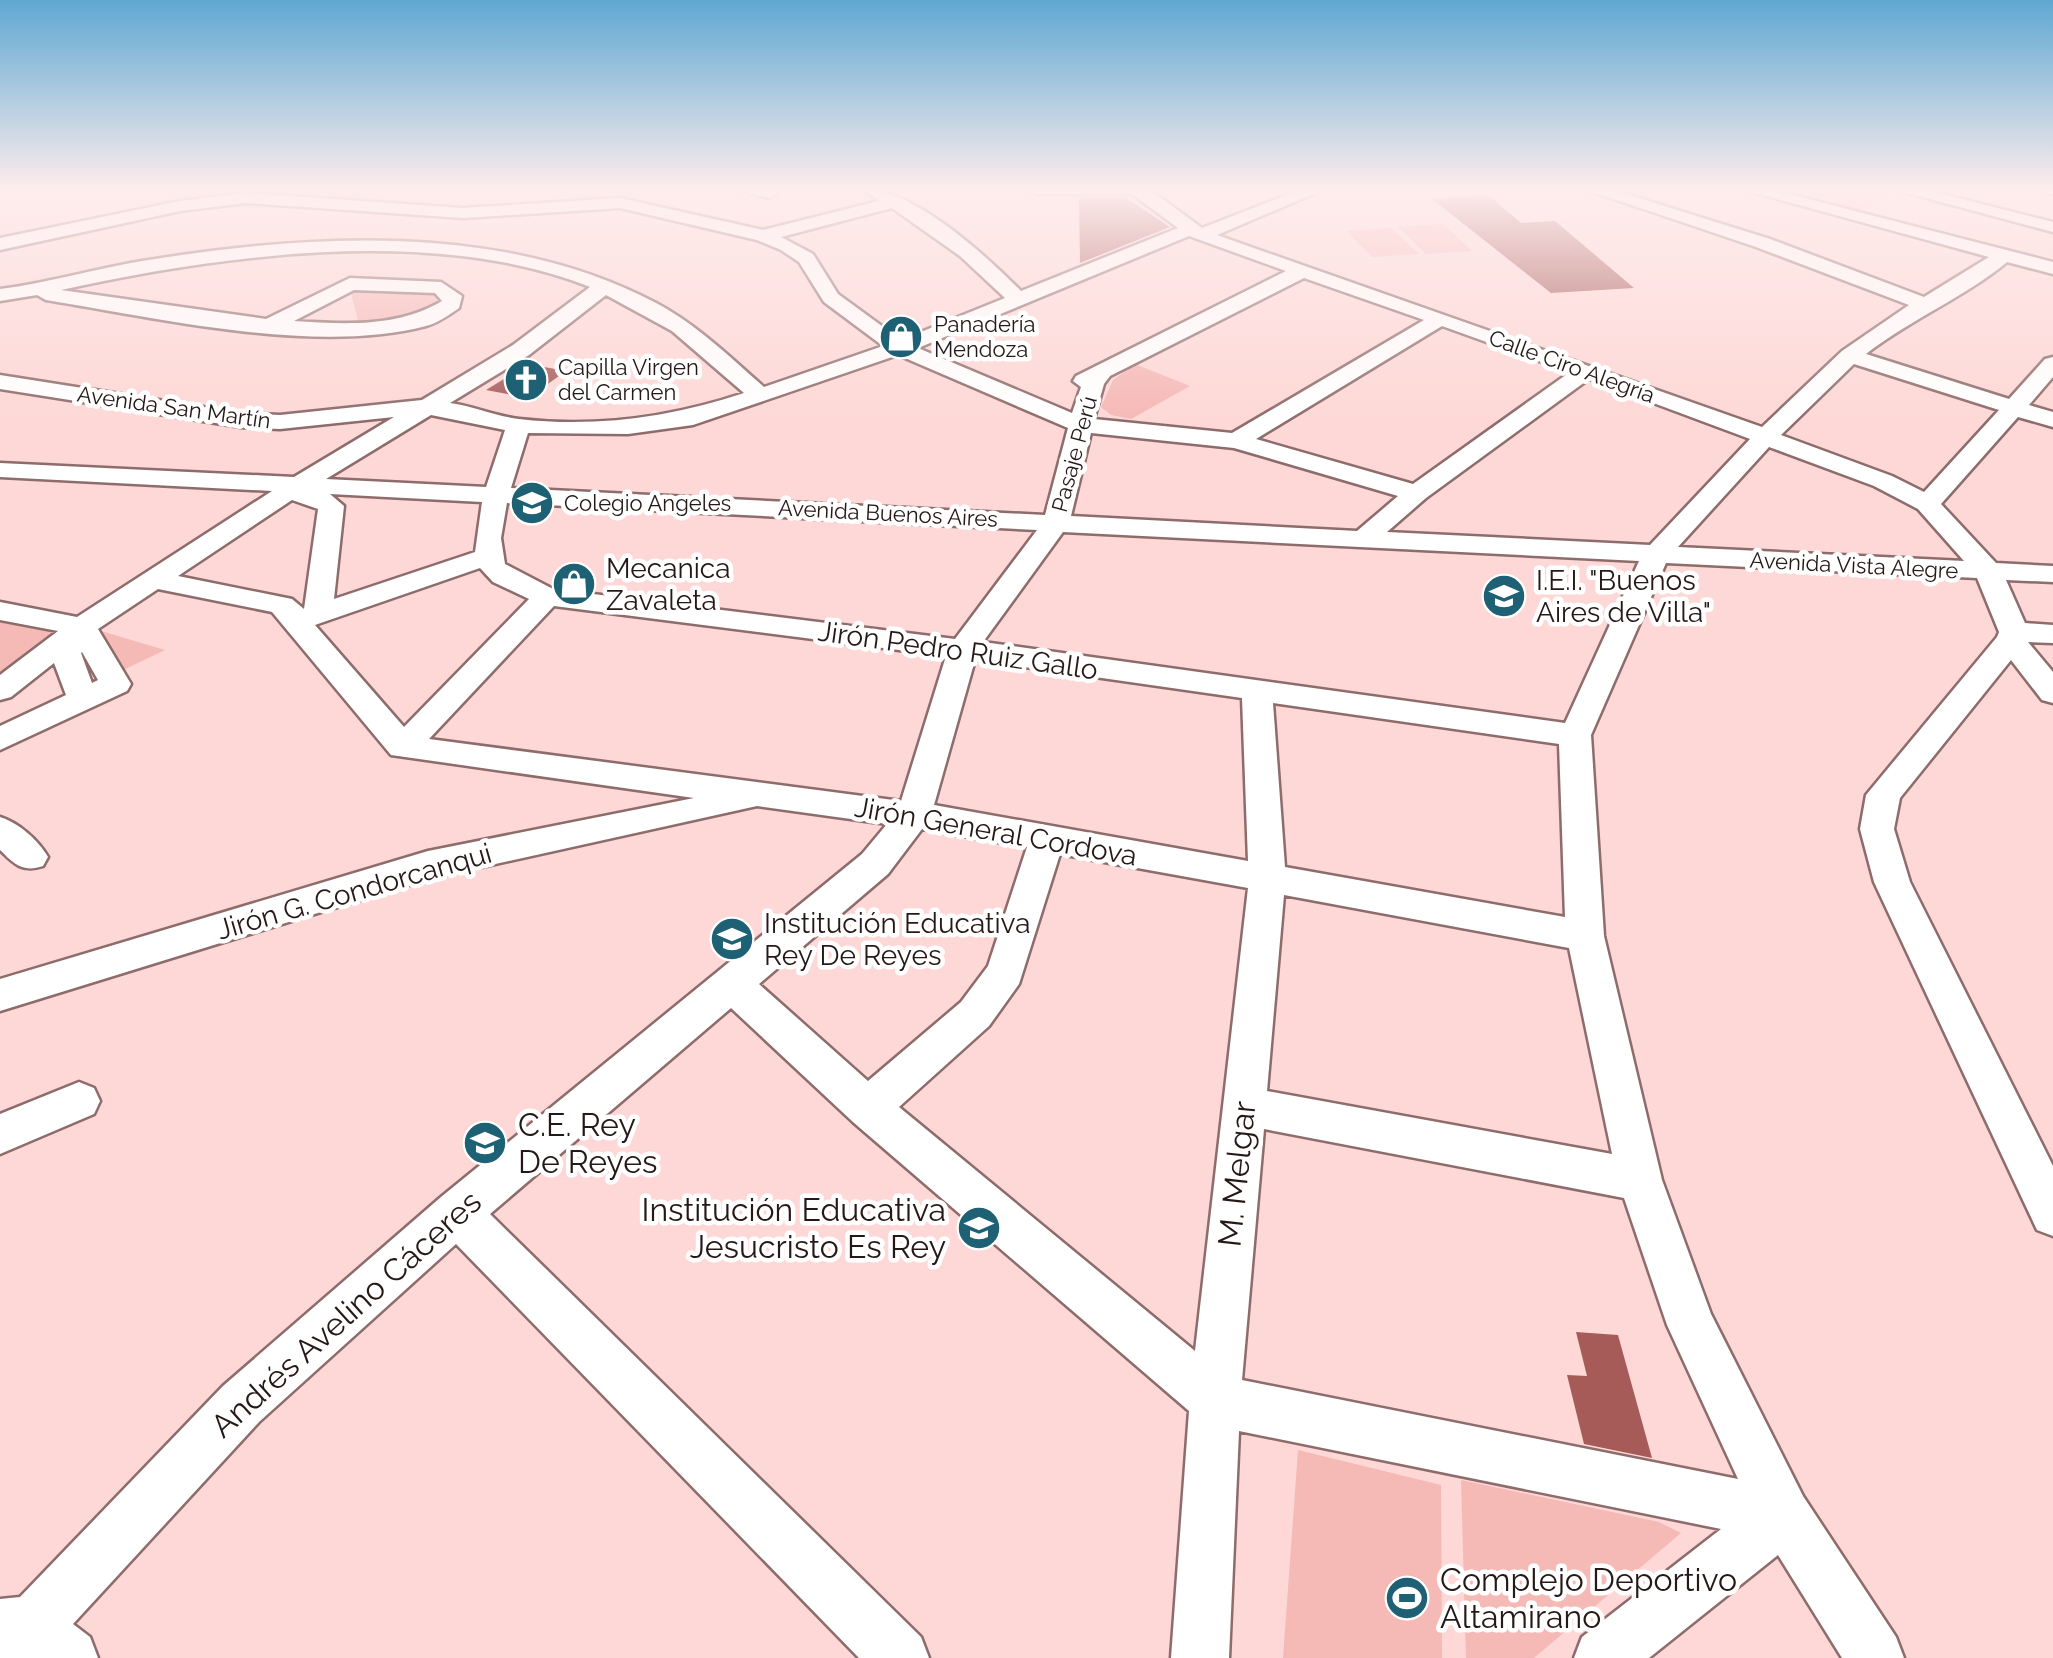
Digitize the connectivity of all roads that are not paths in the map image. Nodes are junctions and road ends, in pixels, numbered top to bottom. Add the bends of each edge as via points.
1 (150, 266) edge
2 (150, 266) edge
3 (189, 266) edge
4 (310, 266) edge
5 (530, 266) edge
6 (811, 266) edge
7 (982, 266) edge
8 (1106, 266) edge
9 (1289, 266) edge
10 (1821, 266) edge
11 (1990, 266) edge
12 (1996, 268) junction
13 (2053, 268) edge
14 (1302, 271) junction
15 (323, 280) junction
16 (602, 288) junction
17 (29, 292) junction
18 (0, 294) edge
19 (1017, 300) junction
20 (1922, 304) junction
21 (1440, 319) junction
22 (270, 324) junction
23 (899, 348) junction
24 (1850, 356) junction
25 (2053, 364) edge
26 (1587, 370) junction
27 (1103, 372) junction
28 (0, 382) edge
29 (762, 397) junction
30 (1032, 405) junction
31 (423, 407) junction
32 (2016, 408) junction
33 (2053, 420) edge
34 (1081, 425) junction
35 (518, 426) junction
36 (1765, 437) junction
37 (1236, 441) junction
38 (0, 470) edge
39 (292, 490) junction
40 (496, 494) junction
41 (1417, 494) junction
42 (1928, 504) junction
43 (1056, 523) junction
44 (1362, 540) junction
45 (488, 556) junction
46 (1655, 556) junction
47 (1988, 571) junction
48 (2053, 574) edge
49 (154, 580) junction
50 (548, 598) junction
51 (0, 612) edge
52 (307, 618) junction
53 (2053, 634) edge
54 (2012, 636) junction
55 (74, 640) junction
56 (963, 649) junction
57 (0, 690) edge
58 (1257, 690) junction
59 (2053, 693) edge
60 (83, 700) junction
61 (36, 722) junction
62 (1575, 734) junction
63 (0, 740) edge
64 (403, 747) junction
65 (772, 794) junction
66 (914, 815) junction
67 (0, 830) edge
68 (1048, 839) junction
69 (30, 857) dead end
70 (1267, 876) junction
71 (1584, 936) junction
72 (730, 982) junction
73 (0, 995) edge
74 (78, 1101) dead end
75 (1243, 1106) junction
76 (868, 1108) junction
77 (0, 1134) edge
78 (1640, 1180) junction
79 (457, 1213) junction
80 (2053, 1214) edge
81 (1215, 1400) junction
82 (1784, 1515) junction
83 (25, 1642) edge
84 (900, 1658) edge
85 (1200, 1658) edge
86 (1603, 1658) edge
87 (1875, 1658) edge

1 - 17 street
2 - 17 street
3 - 22 street
4 - 15 street
5 - 16 street
6 - 23 street via 831,298
7 - 19 street
8 - 19 street, Avenida San Martín
9 - 14 street, Calle Ciro Alegría
10 - 20 street
11 - 12 street
12 - 13 street
12 - 20 street
14 - 21 street, Calle Ciro Alegría
14 - 27 street, Pasaje Perú
15 - 22 street via 315,304
15 - 22 street via 441,288 452,304 432,319 389,329
16 - 29 street via 693,336
16 - 31 street via 521,350
17 - 18 street
19 - 23 street, Avenida San Martín
20 - 24 street
21 - 26 street, Calle Ciro Alegría
21 - 37 street
23 - 29 street, Avenida San Martín
23 - 30 street
24 - 32 street
24 - 36 street
25 - 32 street
26 - 36 street, Calle Ciro Alegría
26 - 41 street
27 - 30 street
27 - 34 street, Pasaje Perú via 1093,383
28 - 31 street, Avenida San Martín via 240,420
29 - 35 street, Avenida San Martín via 693,418 628,426
30 - 34 street
31 - 35 street, Avenida San Martín
31 - 39 street
32 - 33 street
32 - 42 street
34 - 37 street
34 - 43 street, Pasaje Perú
35 - 40 street
36 - 42 street, Calle Ciro Alegría
36 - 46 street
37 - 41 street
38 - 39 street, Avenida Buenos Aires
39 - 40 street, Avenida Buenos Aires
39 - 49 street
39 - 52 street via 332,506
40 - 43 street, Avenida Buenos Aires
40 - 45 street
41 - 44 street
42 - 47 street, Calle Ciro Alegría
43 - 44 street, Avenida Buenos Aires
43 - 56 street, Andrés Avelino Cáceres
44 - 46 street, Avenida Buenos Aires
45 - 50 street, Jirón Pedro Ruiz Gallo via 494,569
45 - 52 street
46 - 47 street, Avenida Vista Alegre
46 - 62 street
47 - 48 street, Avenida Vista Alegre
47 - 54 street, Calle Ciro Alegría
49 - 52 street via 282,606
49 - 55 street
50 - 56 street, Jirón Pedro Ruiz Gallo
50 - 64 street
51 - 55 street
52 - 64 street
53 - 54 street
54 - 59 street, Calle Ciro Alegría
54 - 80 street via 1884,795 1877,829 1892,882
55 - 57 street
55 - 60 street
55 - 60 street via 116,684
55 - 61 street via 32,690 28,702
56 - 58 street, Jirón Pedro Ruiz Gallo
56 - 66 street, Andrés Avelino Cáceres
58 - 62 street, Jirón Pedro Ruiz Gallo
58 - 70 street, M. Melgar
60 - 61 street
61 - 63 street
62 - 71 street
64 - 65 street, Jirón General Cordova
65 - 66 street, Jirón General Cordova
65 - 73 street, Jirón G. Condorcanqui via 428,865
66 - 68 street, Jirón General Cordova
66 - 72 street, Andrés Avelino Cáceres via 874,864
67 - 69 street
68 - 70 street, Jirón General Cordova
68 - 76 street via 1005,973 975,1014
70 - 71 street, Jirón General Cordova
70 - 75 street, M. Melgar
71 - 78 street
72 - 76 street
72 - 79 street, Andrés Avelino Cáceres
74 - 77 street
75 - 78 street
75 - 81 street, M. Melgar
76 - 81 street
78 - 82 street via 1691,1325
79 - 83 street, Andrés Avelino Cáceres via 241,1404
79 - 84 street
81 - 82 street
81 - 85 street, M. Melgar
82 - 86 street
82 - 87 street

